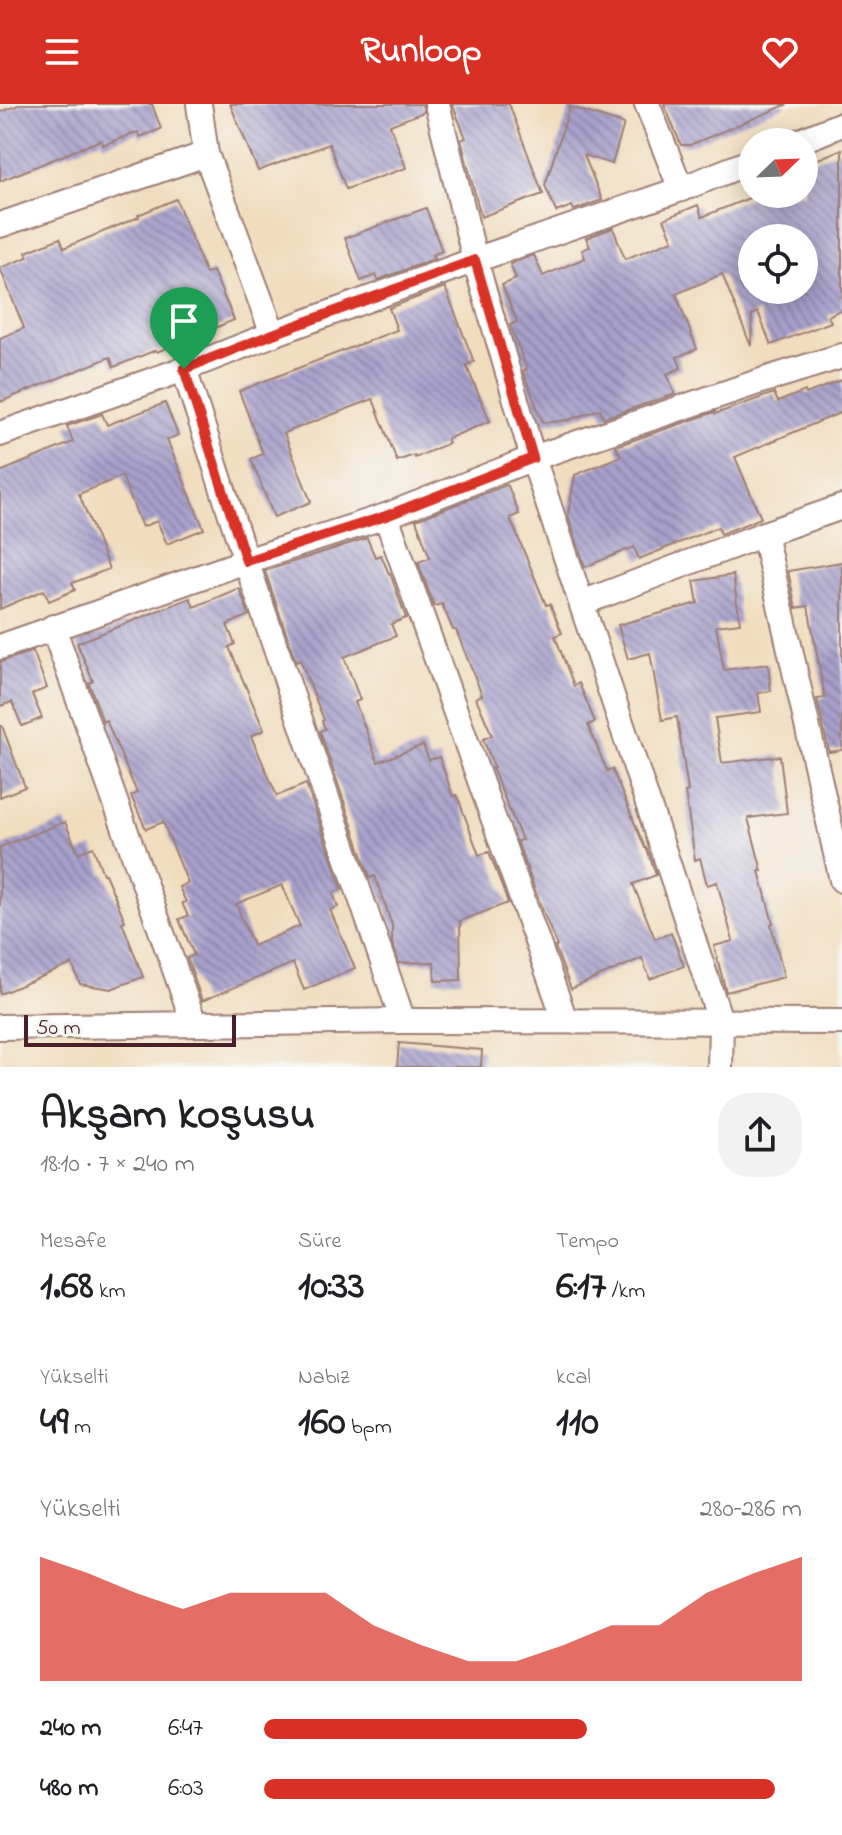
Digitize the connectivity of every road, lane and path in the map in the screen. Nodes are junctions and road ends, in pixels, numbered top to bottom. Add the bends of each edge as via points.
1 (199, 104) edge
2 (437, 104) edge
3 (647, 104) edge
4 (842, 124) edge
5 (818, 134) edge
6 (206, 154) junction
7 (738, 167) edge
8 (681, 189) junction
9 (0, 225) edge
10 (475, 260) junction
11 (273, 334) junction
12 (842, 356) edge
13 (184, 369) junction
14 (0, 434) edge
15 (533, 458) junction
16 (842, 507) edge
17 (386, 516) junction
18 (764, 534) junction
19 (246, 561) junction
20 (582, 603) junction
21 (53, 627) junction
22 (0, 647) edge
23 (842, 880) edge
24 (565, 1020) junction
25 (403, 1021) junction
26 (842, 1022) edge
27 (194, 1023) junction
28 (721, 1023) junction
29 (0, 1027) edge
30 (720, 1067) edge

1 - 6 street
2 - 10 street
3 - 8 street
4 - 5 street
6 - 9 street
6 - 11 street
7 - 8 street
8 - 10 street
10 - 11 street
10 - 15 street
11 - 13 street
12 - 15 street
13 - 14 street
13 - 19 street
15 - 17 street
15 - 20 street
16 - 18 street
17 - 19 street
17 - 24 street
18 - 20 street
18 - 23 street
19 - 21 street
19 - 25 street
20 - 28 street
21 - 22 street
21 - 27 street
24 - 25 street
24 - 28 street
25 - 27 street
26 - 28 street
27 - 29 street
28 - 30 street

